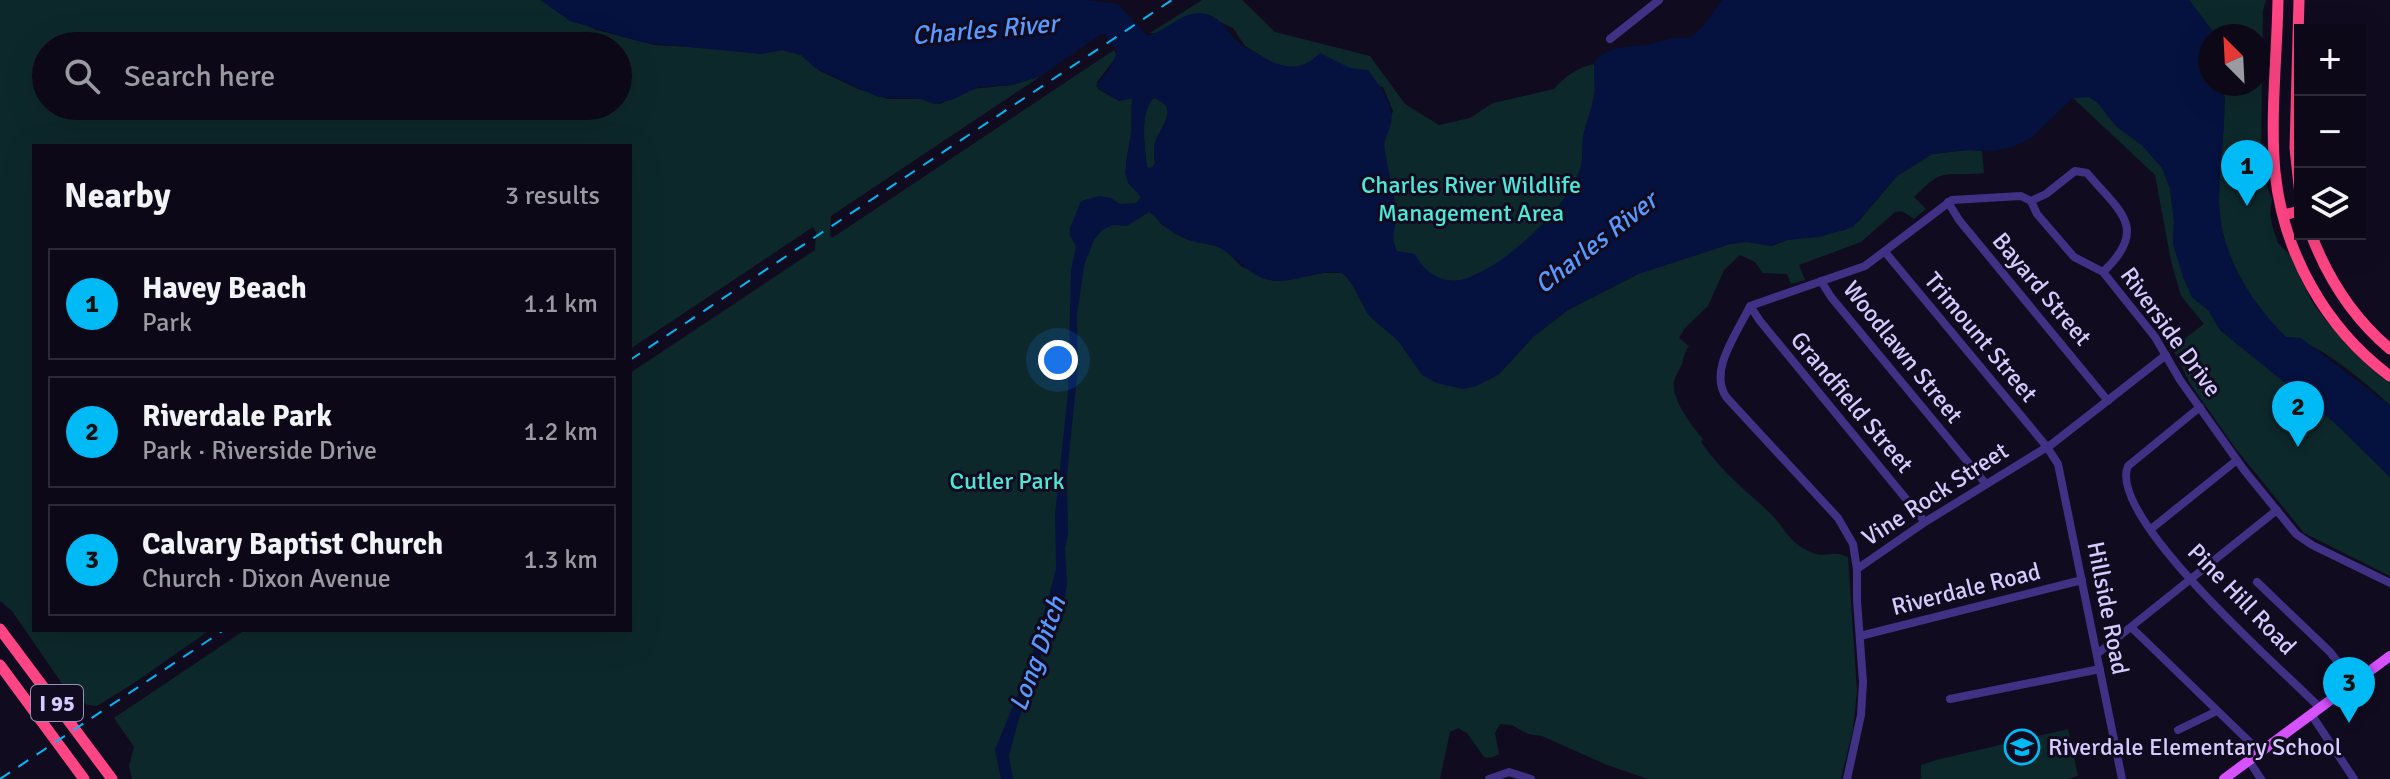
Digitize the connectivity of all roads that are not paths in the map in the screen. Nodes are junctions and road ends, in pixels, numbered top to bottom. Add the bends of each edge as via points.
1 (1659, 0) edge
2 (2278, 0) edge
3 (2299, 0) edge
4 (1610, 39) dead end
5 (2297, 168) edge
6 (2031, 201) junction
7 (1948, 202) junction
8 (2294, 212) edge
9 (2283, 215) junction
10 (2314, 240) edge
11 (1885, 252) junction
12 (2103, 272) junction
13 (1821, 281) junction
14 (1750, 306) junction
15 (2390, 349) edge
16 (2166, 355) junction
17 (2390, 376) edge
18 (2108, 401) junction
19 (2200, 407) junction
20 (2047, 447) junction
21 (2237, 460) junction
22 (1986, 484) junction
23 (2277, 510) junction
24 (1925, 522) junction
25 (2151, 529) junction
26 (1857, 569) junction
27 (2082, 580) junction
28 (2191, 580) junction
29 (2257, 582) dead end
30 (2390, 583) edge
31 (2132, 628) junction
32 (0, 629) edge
33 (1860, 636) junction
34 (2097, 654) junction
35 (2390, 656) edge
36 (0, 665) edge
37 (2100, 669) junction
38 (2354, 683) junction
39 (1950, 699) dead end
40 (2217, 711) junction
41 (2316, 711) junction
42 (2178, 730) dead end
43 (2260, 752) junction
44 (2249, 761) junction
45 (84, 779) edge
46 (112, 779) edge
47 (1489, 779) edge
48 (1531, 779) edge
49 (1847, 779) edge
50 (2122, 779) edge
51 (2224, 779) edge
52 (2261, 779) edge
53 (2354, 779) edge

1 - 4 street
2 - 9 highway via 2274,147
3 - 5 highway
6 - 7 street via 2017,196
6 - 12 street, Riverside Drive via 2074,257
6 - 12 street via 2075,171 2087,173 2128,229 2123,251
7 - 11 street
7 - 18 street, Bayard Street
8 - 9 highway
9 - 17 highway via 2300,264 2325,308
10 - 15 highway via 2346,301
11 - 13 street via 1862,267
11 - 20 street, Trimount Street
12 - 16 street, Riverside Drive
13 - 14 street
13 - 22 street, Woodlawn Street
14 - 24 street, Grandfield Street
14 - 26 street via 1724,361 1720,387 1841,521
16 - 18 street, Vine Rock Street
16 - 19 street, Riverside Drive
18 - 20 street, Vine Rock Street
19 - 21 street, Riverside Drive
19 - 25 street, Pine Hill Road via 2126,468 2132,502
20 - 22 street, Vine Rock Street
20 - 27 street, Hillside Road via 2059,468
21 - 23 street, Riverside Drive
21 - 25 street
22 - 24 street, Vine Rock Street
23 - 28 street
23 - 30 street, Riverside Drive via 2305,541
24 - 26 street, Vine Rock Street
25 - 28 street, Pine Hill Road
26 - 33 street, Vine Rock Street
27 - 33 street, Riverdale Road
27 - 34 street, Hillside Road
28 - 31 street
28 - 41 street, Pine Hill Road
29 - 38 street via 2330,652
31 - 34 street
31 - 40 street
32 - 46 highway, I 95
33 - 49 street, Vine Rock Street via 1863,701
34 - 37 street, Hillside Road
35 - 38 main road
36 - 45 highway, I 95
37 - 39 street
37 - 50 street, Hillside Road
38 - 41 main road
40 - 42 street
40 - 43 street
41 - 43 main road
41 - 53 street, Pine Hill Road
43 - 44 main road
44 - 51 main road
44 - 52 street
47 - 48 street via 1509,772

